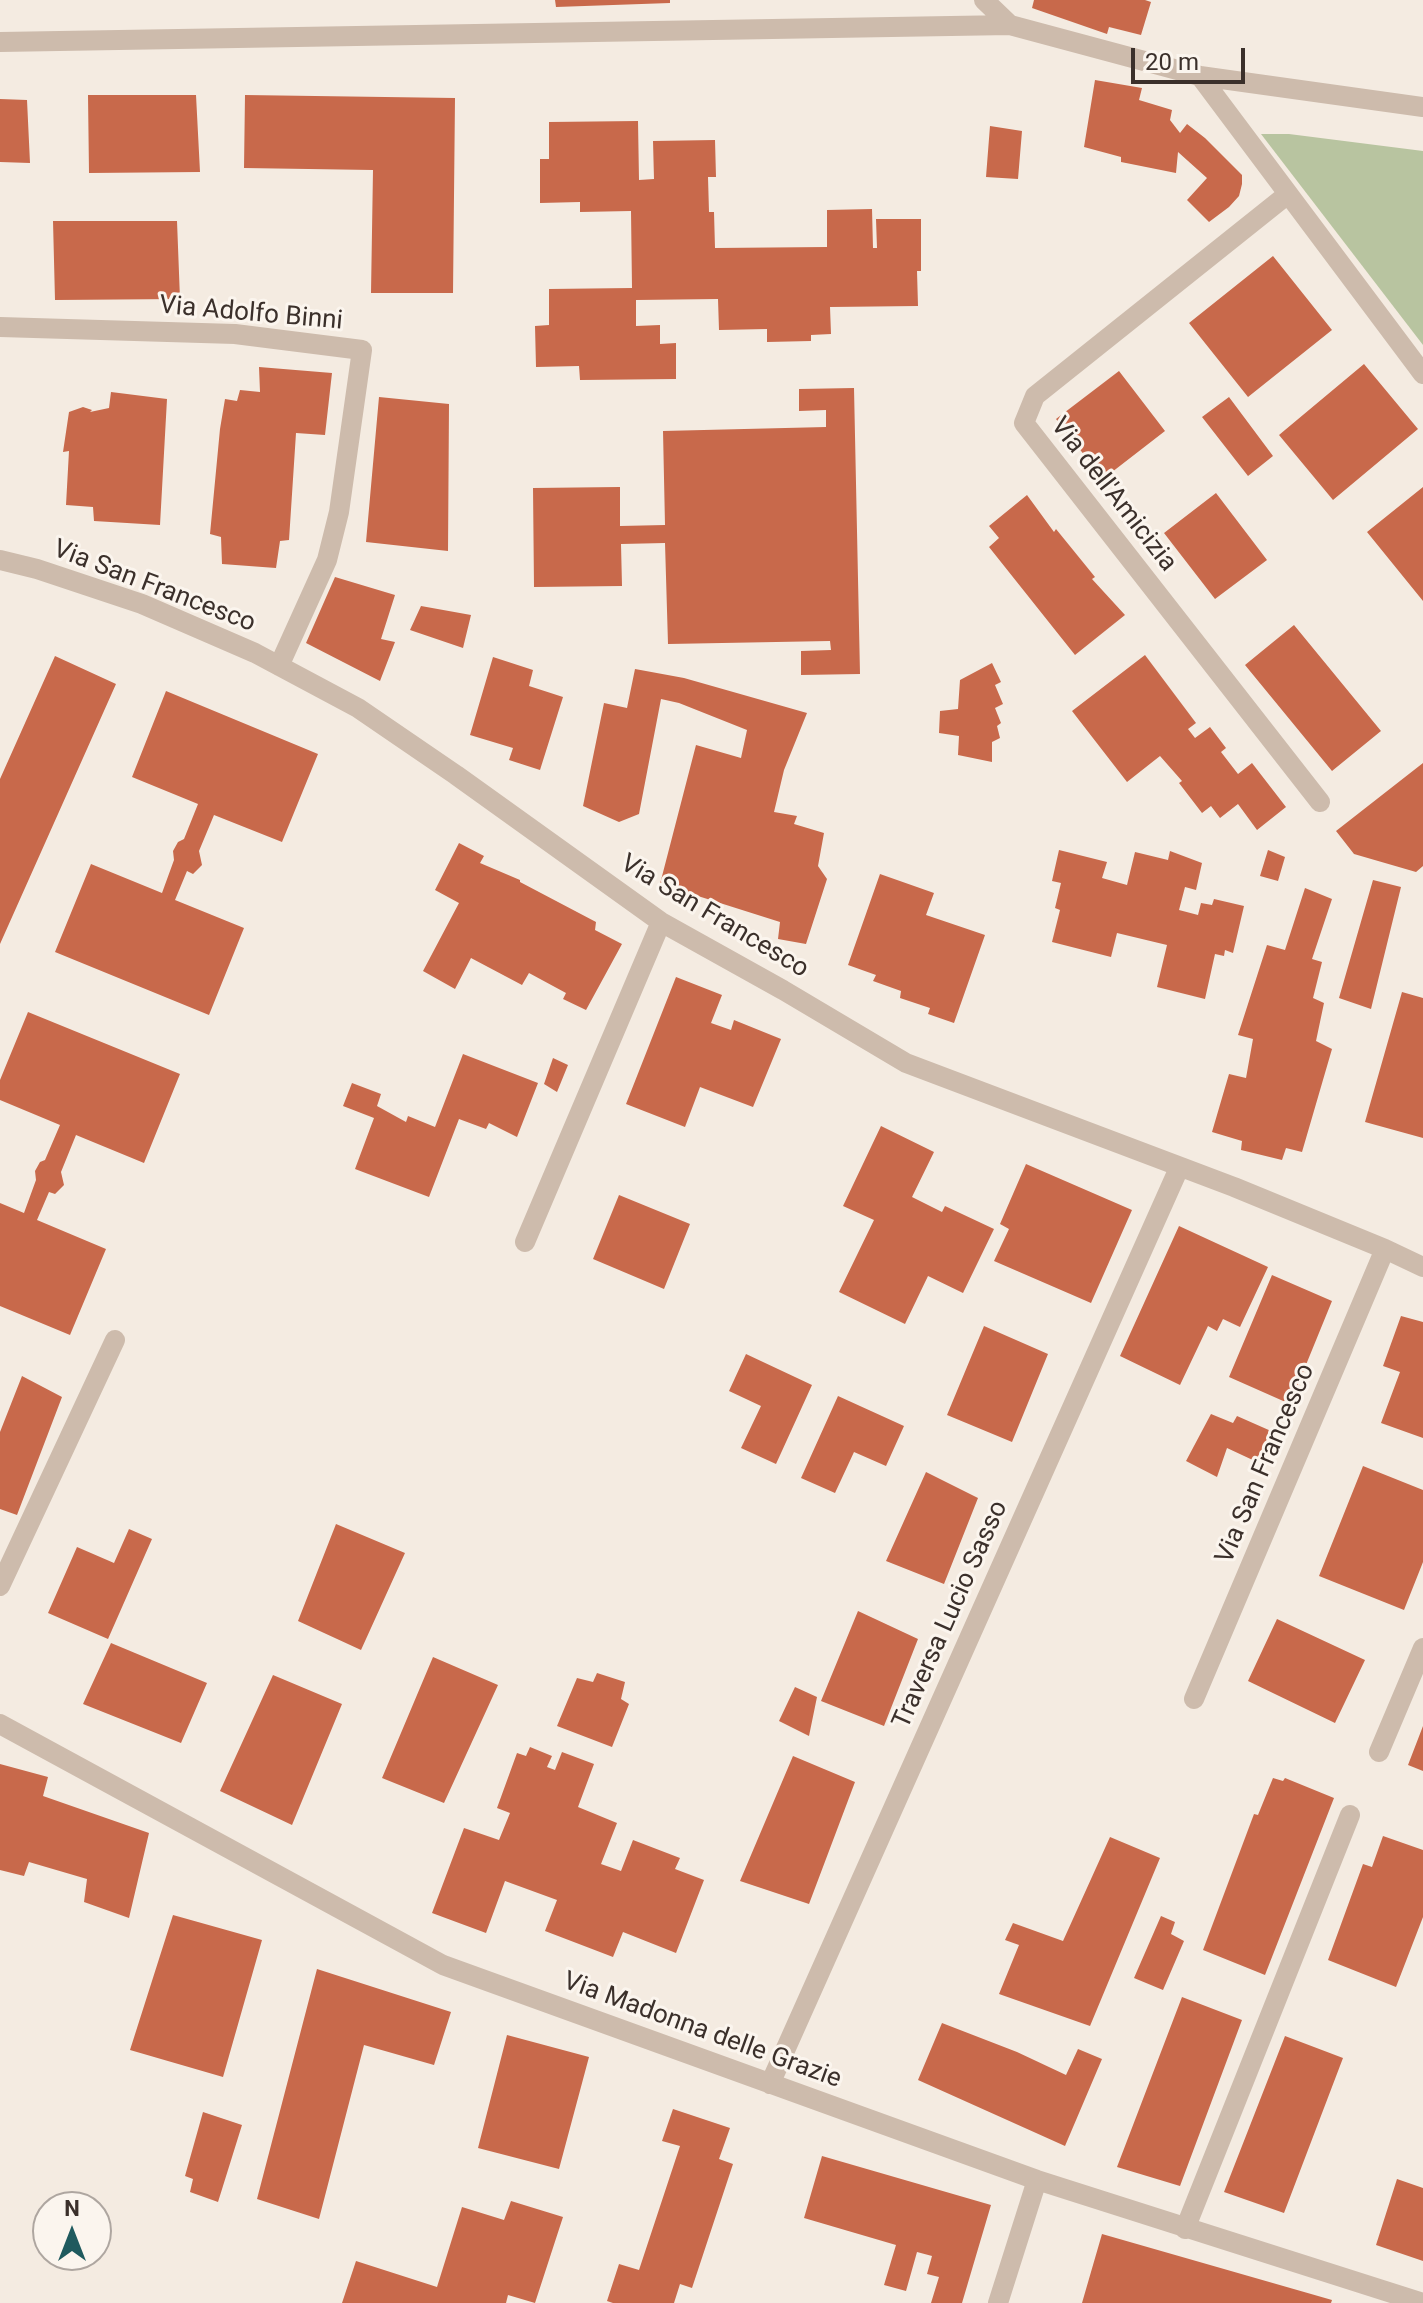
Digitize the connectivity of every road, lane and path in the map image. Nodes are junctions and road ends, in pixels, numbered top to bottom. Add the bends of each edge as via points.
1 (984, 0) edge
2 (1010, 25) junction
3 (0, 42) edge
4 (1200, 76) junction
5 (1423, 107) edge
6 (1288, 194) junction
7 (0, 327) edge
8 (1423, 374) edge
9 (0, 560) edge
10 (279, 666) junction
11 (1320, 802) dead end
12 (661, 922) junction
13 (1179, 1168) junction
14 (525, 1242) dead end
15 (1385, 1249) junction
16 (1423, 1267) edge
17 (115, 1340) dead end
18 (0, 1586) edge
19 (1423, 1648) edge
20 (1194, 1699) dead end
21 (0, 1724) edge
22 (1379, 1752) dead end
23 (1350, 1815) dead end
24 (770, 2084) junction
25 (1037, 2180) junction
26 (1185, 2229) junction
27 (998, 2303) edge
28 (1423, 2303) edge

1 - 2 street
2 - 3 street
2 - 4 street
4 - 5 street
4 - 6 street
6 - 8 street
6 - 11 street, Via dell'Amicizia via 1035,396 1024,423
7 - 10 street, Via Adolfo Binni via 235,334 362,350 327,560
9 - 10 street, Via San Francesco via 142,604
10 - 12 street, Via San Francesco via 358,708
12 - 13 street, Via San Francesco via 906,1063
12 - 14 street
13 - 15 street, Via San Francesco
13 - 24 street, Traversa Lucio Sasso
15 - 16 street, Via San Francesco
15 - 20 street, Via San Francesco
17 - 18 street
19 - 22 street
21 - 24 street, Via Madonna delle Grazie via 443,1965
23 - 26 street
24 - 25 street, Via Madonna delle Grazie
25 - 26 street, Via Madonna delle Grazie
25 - 27 street
26 - 28 street, Via Madonna delle Grazie

